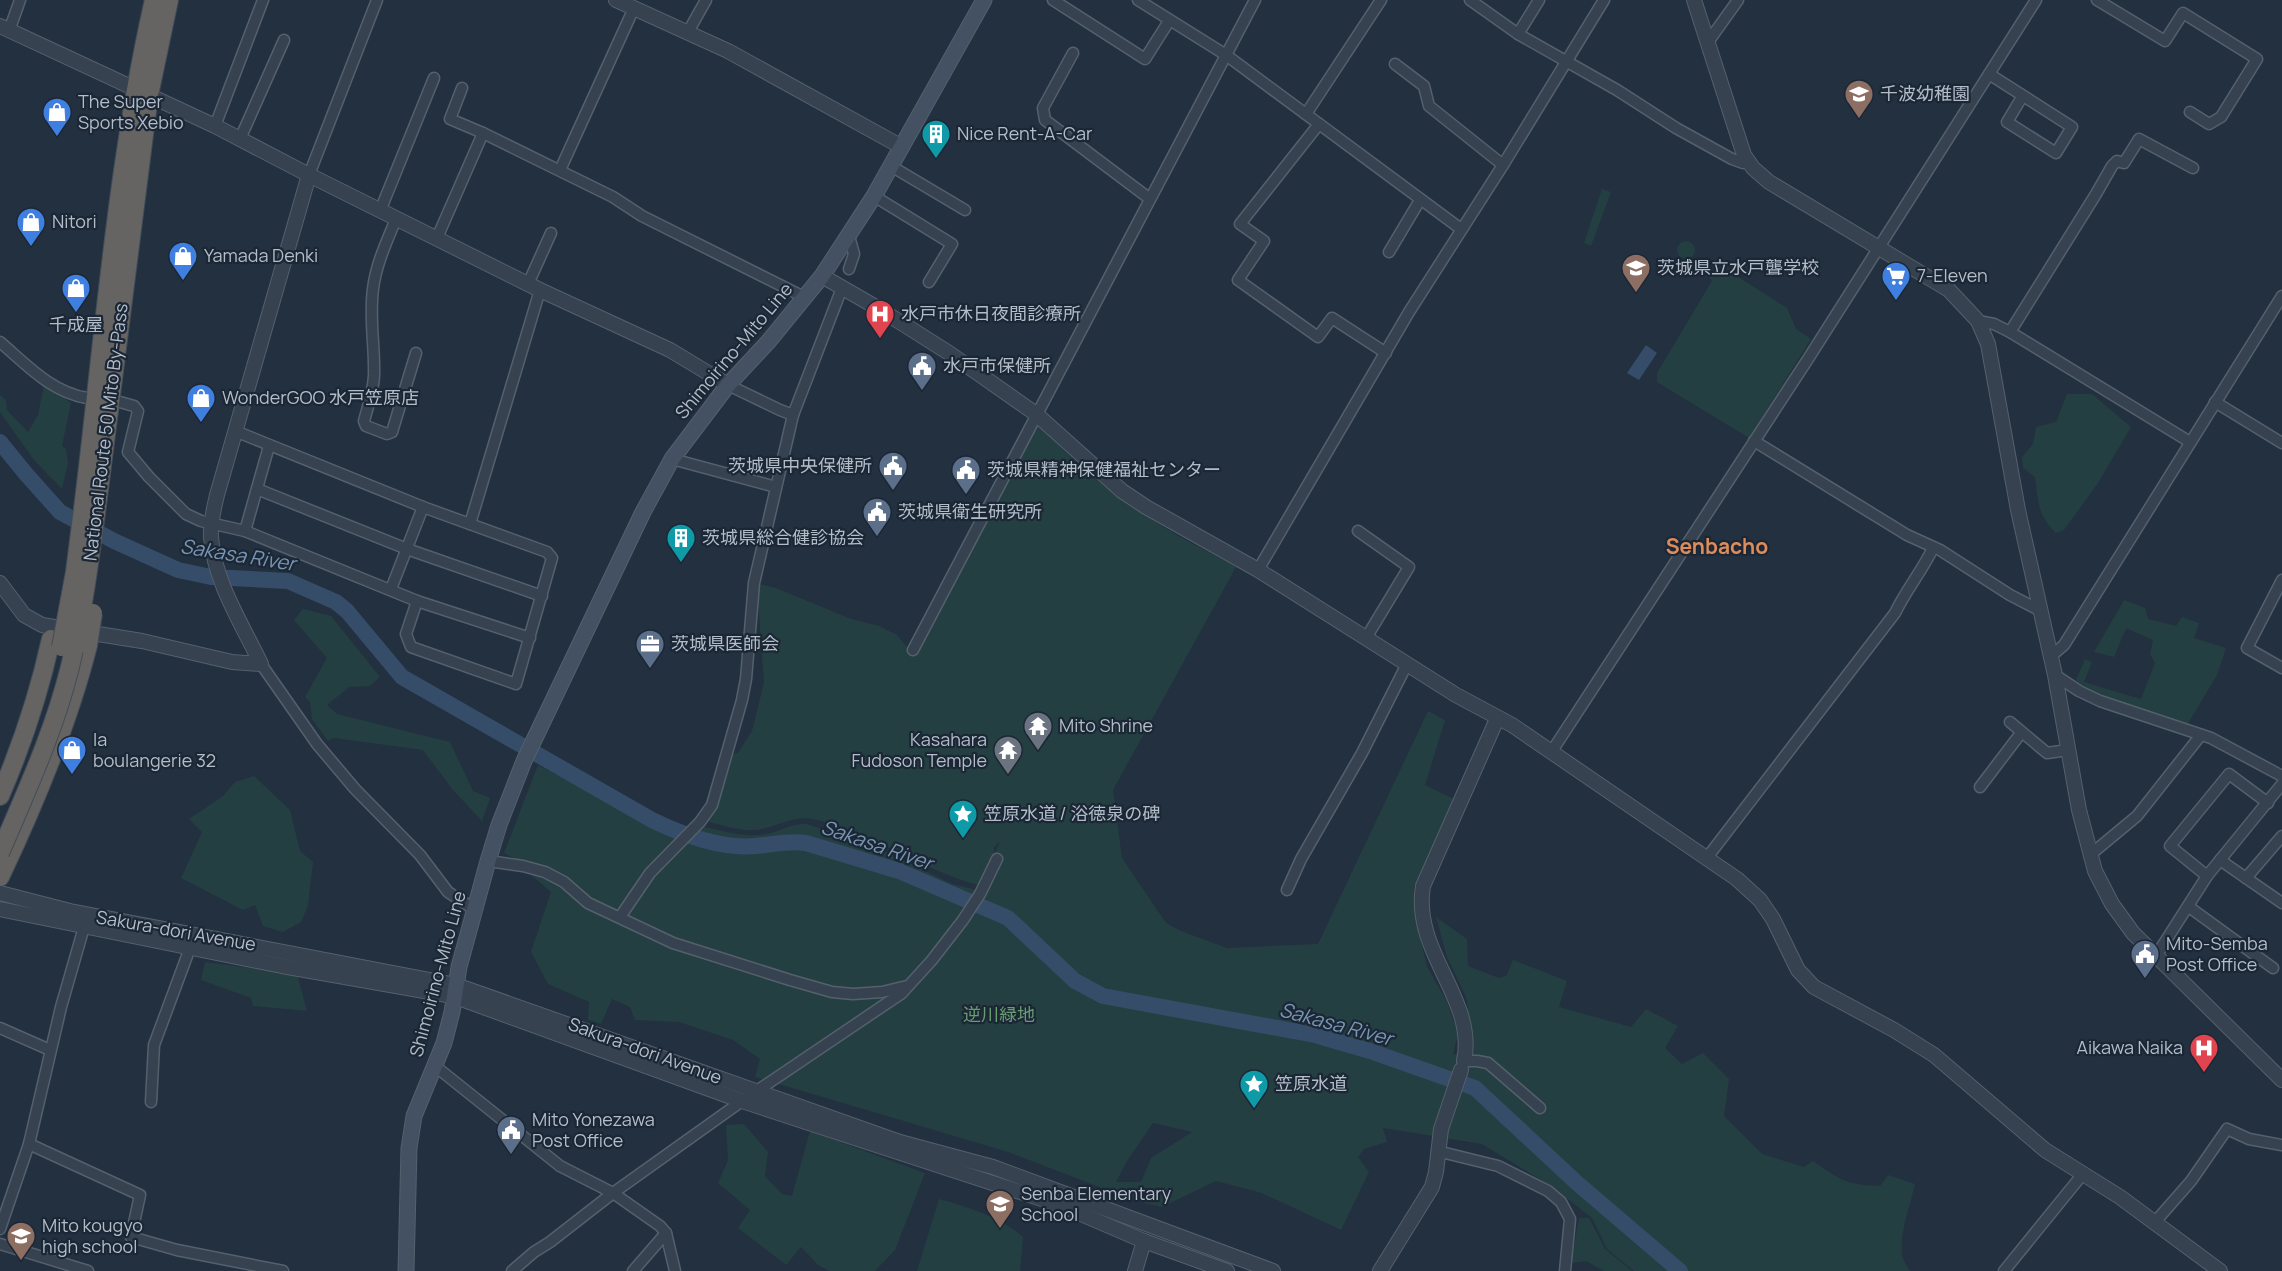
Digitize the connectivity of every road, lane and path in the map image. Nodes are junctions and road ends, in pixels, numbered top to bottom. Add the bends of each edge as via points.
1 (20, 0) edge
2 (154, 0) edge
3 (170, 0) edge
4 (263, 0) edge
5 (378, 0) edge
6 (616, 0) edge
7 (706, 0) edge
8 (984, 0) edge
9 (1053, 0) edge
10 (1138, 0) edge
11 (1255, 0) edge
12 (1381, 0) edge
13 (1470, 0) edge
14 (1539, 0) edge
15 (1604, 0) edge
16 (1694, 0) edge
17 (1738, 0) edge
18 (2036, 0) edge
19 (2097, 0) edge
20 (634, 8) junction
21 (1169, 21) junction
22 (5, 28) edge
23 (688, 32) junction
24 (1518, 34) junction
25 (284, 40) dead end
26 (1708, 42) junction
27 (1073, 53) dead end
28 (1226, 55) junction
29 (1564, 61) junction
30 (1395, 64) dead end
31 (1989, 74) junction
32 (434, 78) dead end
33 (462, 88) dead end
34 (142, 92) junction
35 (2022, 97) junction
36 (2190, 112) dead end
37 (1306, 114) junction
38 (1319, 124) junction
39 (215, 126) junction
40 (483, 133) junction
41 (240, 139) junction
42 (902, 147) junction
43 (1747, 161) junction
44 (1503, 165) junction
45 (891, 166) junction
46 (2193, 168) dead end
47 (560, 170) junction
48 (309, 175) junction
49 (874, 196) junction
50 (1150, 199) junction
51 (1420, 200) junction
52 (964, 210) dead end
53 (380, 211) junction
54 (396, 219) junction
55 (1461, 229) junction
56 (551, 233) dead end
57 (849, 236) junction
58 (437, 238) junction
59 (1879, 248) junction
60 (1389, 252) dead end
61 (849, 269) dead end
62 (822, 276) junction
63 (929, 282) dead end
64 (534, 287) junction
65 (842, 288) junction
66 (116, 292) junction
67 (2282, 296) edge
68 (804, 297) junction
69 (1978, 321) junction
70 (2010, 332) junction
71 (0, 342) edge
72 (416, 353) dead end
73 (1386, 353) junction
74 (728, 385) junction
75 (87, 398) junction
76 (120, 402) junction
77 (2216, 402) junction
78 (1036, 414) junction
79 (793, 415) junction
80 (235, 431) junction
81 (1754, 441) junction
82 (2190, 442) junction
83 (2282, 443) edge
84 (269, 446) junction
85 (672, 459) junction
86 (776, 488) junction
87 (257, 489) junction
88 (423, 507) junction
89 (90, 512) junction
90 (211, 524) junction
91 (470, 524) junction
92 (245, 531) junction
93 (1358, 531) dead end
94 (1933, 548) junction
95 (407, 549) junction
96 (1258, 570) junction
97 (2282, 580) edge
98 (0, 583) edge
99 (391, 589) junction
100 (542, 596) junction
101 (417, 601) junction
102 (2041, 611) junction
103 (530, 638) junction
104 (1366, 638) junction
105 (913, 650) dead end
106 (2051, 656) junction
107 (261, 664) junction
108 (1407, 664) junction
109 (2282, 668) edge
110 (2055, 675) junction
111 (1497, 719) junction
112 (2010, 722) dead end
113 (2021, 733) junction
114 (2201, 735) junction
115 (2068, 750) junction
116 (1552, 751) junction
117 (2282, 776) edge
118 (2282, 784) edge
119 (1980, 787) dead end
120 (0, 796) edge
121 (2268, 803) junction
122 (0, 824) edge
123 (2282, 836) edge
124 (0, 853) edge
125 (2090, 855) junction
126 (1706, 859) junction
127 (997, 860) dead end
128 (2220, 860) junction
129 (488, 861) junction
130 (2207, 876) junction
131 (0, 877) edge
132 (2246, 878) junction
133 (1287, 890) dead end
134 (0, 893) edge
135 (2282, 903) edge
136 (2189, 907) junction
137 (0, 909) edge
138 (474, 909) junction
139 (620, 917) junction
140 (84, 927) junction
141 (190, 948) junction
142 (2156, 956) junction
143 (2273, 968) dead end
144 (907, 986) junction
145 (454, 991) junction
146 (0, 1028) edge
147 (50, 1050) junction
148 (435, 1066) junction
149 (1462, 1066) junction
150 (2282, 1080) edge
151 (757, 1091) junction
152 (742, 1101) junction
153 (151, 1102) dead end
154 (1540, 1108) dead end
155 (29, 1144) junction
156 (2282, 1145) edge
157 (1437, 1151) junction
158 (2082, 1174) junction
159 (613, 1193) junction
160 (2155, 1222) junction
161 (0, 1229) edge
162 (666, 1233) junction
163 (1144, 1241) junction
164 (0, 1244) edge
165 (88, 1271) edge
166 (283, 1271) edge
167 (406, 1271) edge
168 (512, 1271) edge
169 (633, 1271) edge
170 (675, 1271) edge
171 (1135, 1271) edge
172 (1227, 1271) edge
173 (1273, 1271) edge
174 (1380, 1271) edge
175 (1565, 1271) edge
176 (2004, 1271) edge
177 (2220, 1271) edge

1 - 22 street
2 - 34 highway, National Route 50 Mito By-Pass
3 - 34 highway, National Route 50 Mito By-Pass
4 - 39 street
5 - 48 street
6 - 20 street
7 - 23 street
8 - 42 main road, Shimoirino-Mito Line
9 - 21 street via 1144,59
10 - 21 street
11 - 28 street
12 - 37 street
13 - 24 street
14 - 24 street
15 - 29 street
16 - 26 street
17 - 26 street
18 - 31 street
19 - 36 street via 2165,41 2183,13 2257,59 2221,117 2209,124
20 - 23 street
20 - 47 street
21 - 28 street
22 - 34 street
23 - 42 street
24 - 29 street
25 - 41 street
26 - 43 street
27 - 50 street via 1043,108 1045,120
28 - 37 street
28 - 50 street
29 - 43 street via 1716,151 1743,163
29 - 44 street
30 - 44 street via 1424,86 1429,106
31 - 35 street
31 - 59 street
32 - 53 street
33 - 40 street via 450,120
34 - 39 street
34 - 66 highway, National Route 50 Mito By-Pass
35 - 35 street via 2007,122 2056,153 2072,127
37 - 38 street
38 - 51 street
38 - 73 street via 1240,224 1264,241 1238,280 1318,337 1332,318
39 - 41 street
40 - 47 street
40 - 58 street
41 - 48 street
42 - 45 main road, Shimoirino-Mito Line
43 - 59 street via 1769,182
44 - 55 street
45 - 49 main road, Shimoirino-Mito Line
45 - 52 street
46 - 70 street via 2139,139 2124,163 2117,161 2112,166
47 - 68 street
48 - 53 street
48 - 80 street
49 - 57 main road, Shimoirino-Mito Line
49 - 63 street via 952,244
50 - 78 street
51 - 55 street
51 - 60 street
53 - 54 street
54 - 58 street
54 - 72 street via 373,285 374,374 366,426 387,434 392,432
55 - 73 street
56 - 64 street
57 - 61 street via 854,254
57 - 62 main road, Shimoirino-Mito Line
58 - 64 street
59 - 69 street via 1949,290
59 - 81 street
62 - 65 street
62 - 68 main road, Shimoirino-Mito Line
64 - 74 street via 670,350
64 - 91 street
65 - 78 street via 949,353
65 - 79 street
66 - 75 highway via 99,315
66 - 76 highway via 126,322
66 - 89 highway, National Route 50 Mito By-Pass
67 - 77 street
68 - 74 main road, Shimoirino-Mito Line
69 - 70 street
69 - 102 street via 1993,365 2018,510
70 - 82 street
71 - 75 street via 45,381
73 - 96 street
74 - 79 street
74 - 85 main road, Shimoirino-Mito Line
75 - 89 highway
76 - 89 highway
76 - 90 street via 138,411 128,452 186,514
77 - 82 street
77 - 83 street
78 - 96 street via 1122,491
78 - 105 street
79 - 86 street
80 - 84 street
80 - 90 street
81 - 94 street
81 - 116 street
82 - 106 street via 2064,645
84 - 87 street
84 - 88 street
85 - 86 street
85 - 129 main road, Shimoirino-Mito Line via 534,738
86 - 139 street via 754,583 742,700 712,805 650,873
87 - 92 street
87 - 95 street
88 - 91 street
88 - 95 street
89 - 120 highway via 30,720
89 - 122 highway, National Route 50 Mito By-Pass, bridge via 42,719
89 - 124 highway, National Route 50 Mito By-Pass, bridge via 86,583 69,669 37,766
89 - 131 highway, bridge via 88,645 74,700
90 - 92 street
90 - 107 street via 215,564
91 - 100 street via 547,552 552,558
92 - 99 street
93 - 104 street via 1409,567
94 - 102 street
94 - 126 street via 1895,613
95 - 99 street
95 - 100 street
96 - 104 street
97 - 109 street via 2247,648
98 - 107 street via 24,615 42,625 232,662
99 - 101 street
100 - 103 street
101 - 103 street
101 - 103 street via 406,634 411,647 516,684
102 - 106 street
104 - 108 street
106 - 110 street
107 - 138 street via 317,744 355,789 420,855 448,892
108 - 111 street
108 - 133 street
110 - 114 street via 2100,701
110 - 115 street
111 - 116 street
111 - 149 street via 1423,886 1421,900 1422,919 1434,958 1464,1023
112 - 113 street
113 - 115 street via 2047,753
113 - 119 street
114 - 117 street
114 - 125 street via 2137,816
115 - 125 street
116 - 126 street
118 - 121 street
121 - 128 street
121 - 130 street via 2229,774 2170,846
123 - 132 street
125 - 142 street via 2112,904
126 - 158 street via 1760,900 1798,970 1814,987 1934,1055 2011,1123
127 - 144 street via 967,914
128 - 130 street
128 - 132 street
129 - 138 main road, Shimoirino-Mito Line
129 - 139 street via 545,872 588,903
130 - 136 street
132 - 135 street
134 - 145 street, Sakura-dori Avenue
136 - 142 street
136 - 143 street
137 - 140 street, Sakura-dori Avenue
138 - 145 main road, Shimoirino-Mito Line
139 - 144 street via 692,951 832,992 882,992
140 - 141 street, Sakura-dori Avenue
140 - 147 street
141 - 145 street, Sakura-dori Avenue
141 - 153 street via 154,1045
142 - 150 street
144 - 151 street
145 - 148 main road, Shimoirino-Mito Line via 449,1025
145 - 151 street, Sakura-dori Avenue
145 - 152 street, Sakura-dori Avenue
146 - 147 street
147 - 155 street
148 - 159 street via 560,1166
148 - 167 main road, Shimoirino-Mito Line via 411,1130
149 - 154 street via 1488,1063
149 - 157 street
151 - 152 street
151 - 173 street, Sakura-dori Avenue via 900,1142 1014,1175
152 - 159 street
152 - 163 street, Sakura-dori Avenue via 1060,1205
155 - 161 street
155 - 166 street via 140,1195 131,1237
156 - 160 street via 2249,1139 2227,1129 2191,1181
157 - 174 street via 1432,1187
157 - 175 street via 1498,1166 1548,1191 1561,1202 1570,1219
158 - 160 street
158 - 176 street
159 - 162 street
159 - 168 street
160 - 177 street
162 - 169 street
162 - 170 street
163 - 171 street
163 - 172 street, Sakura-dori Avenue
164 - 165 street

